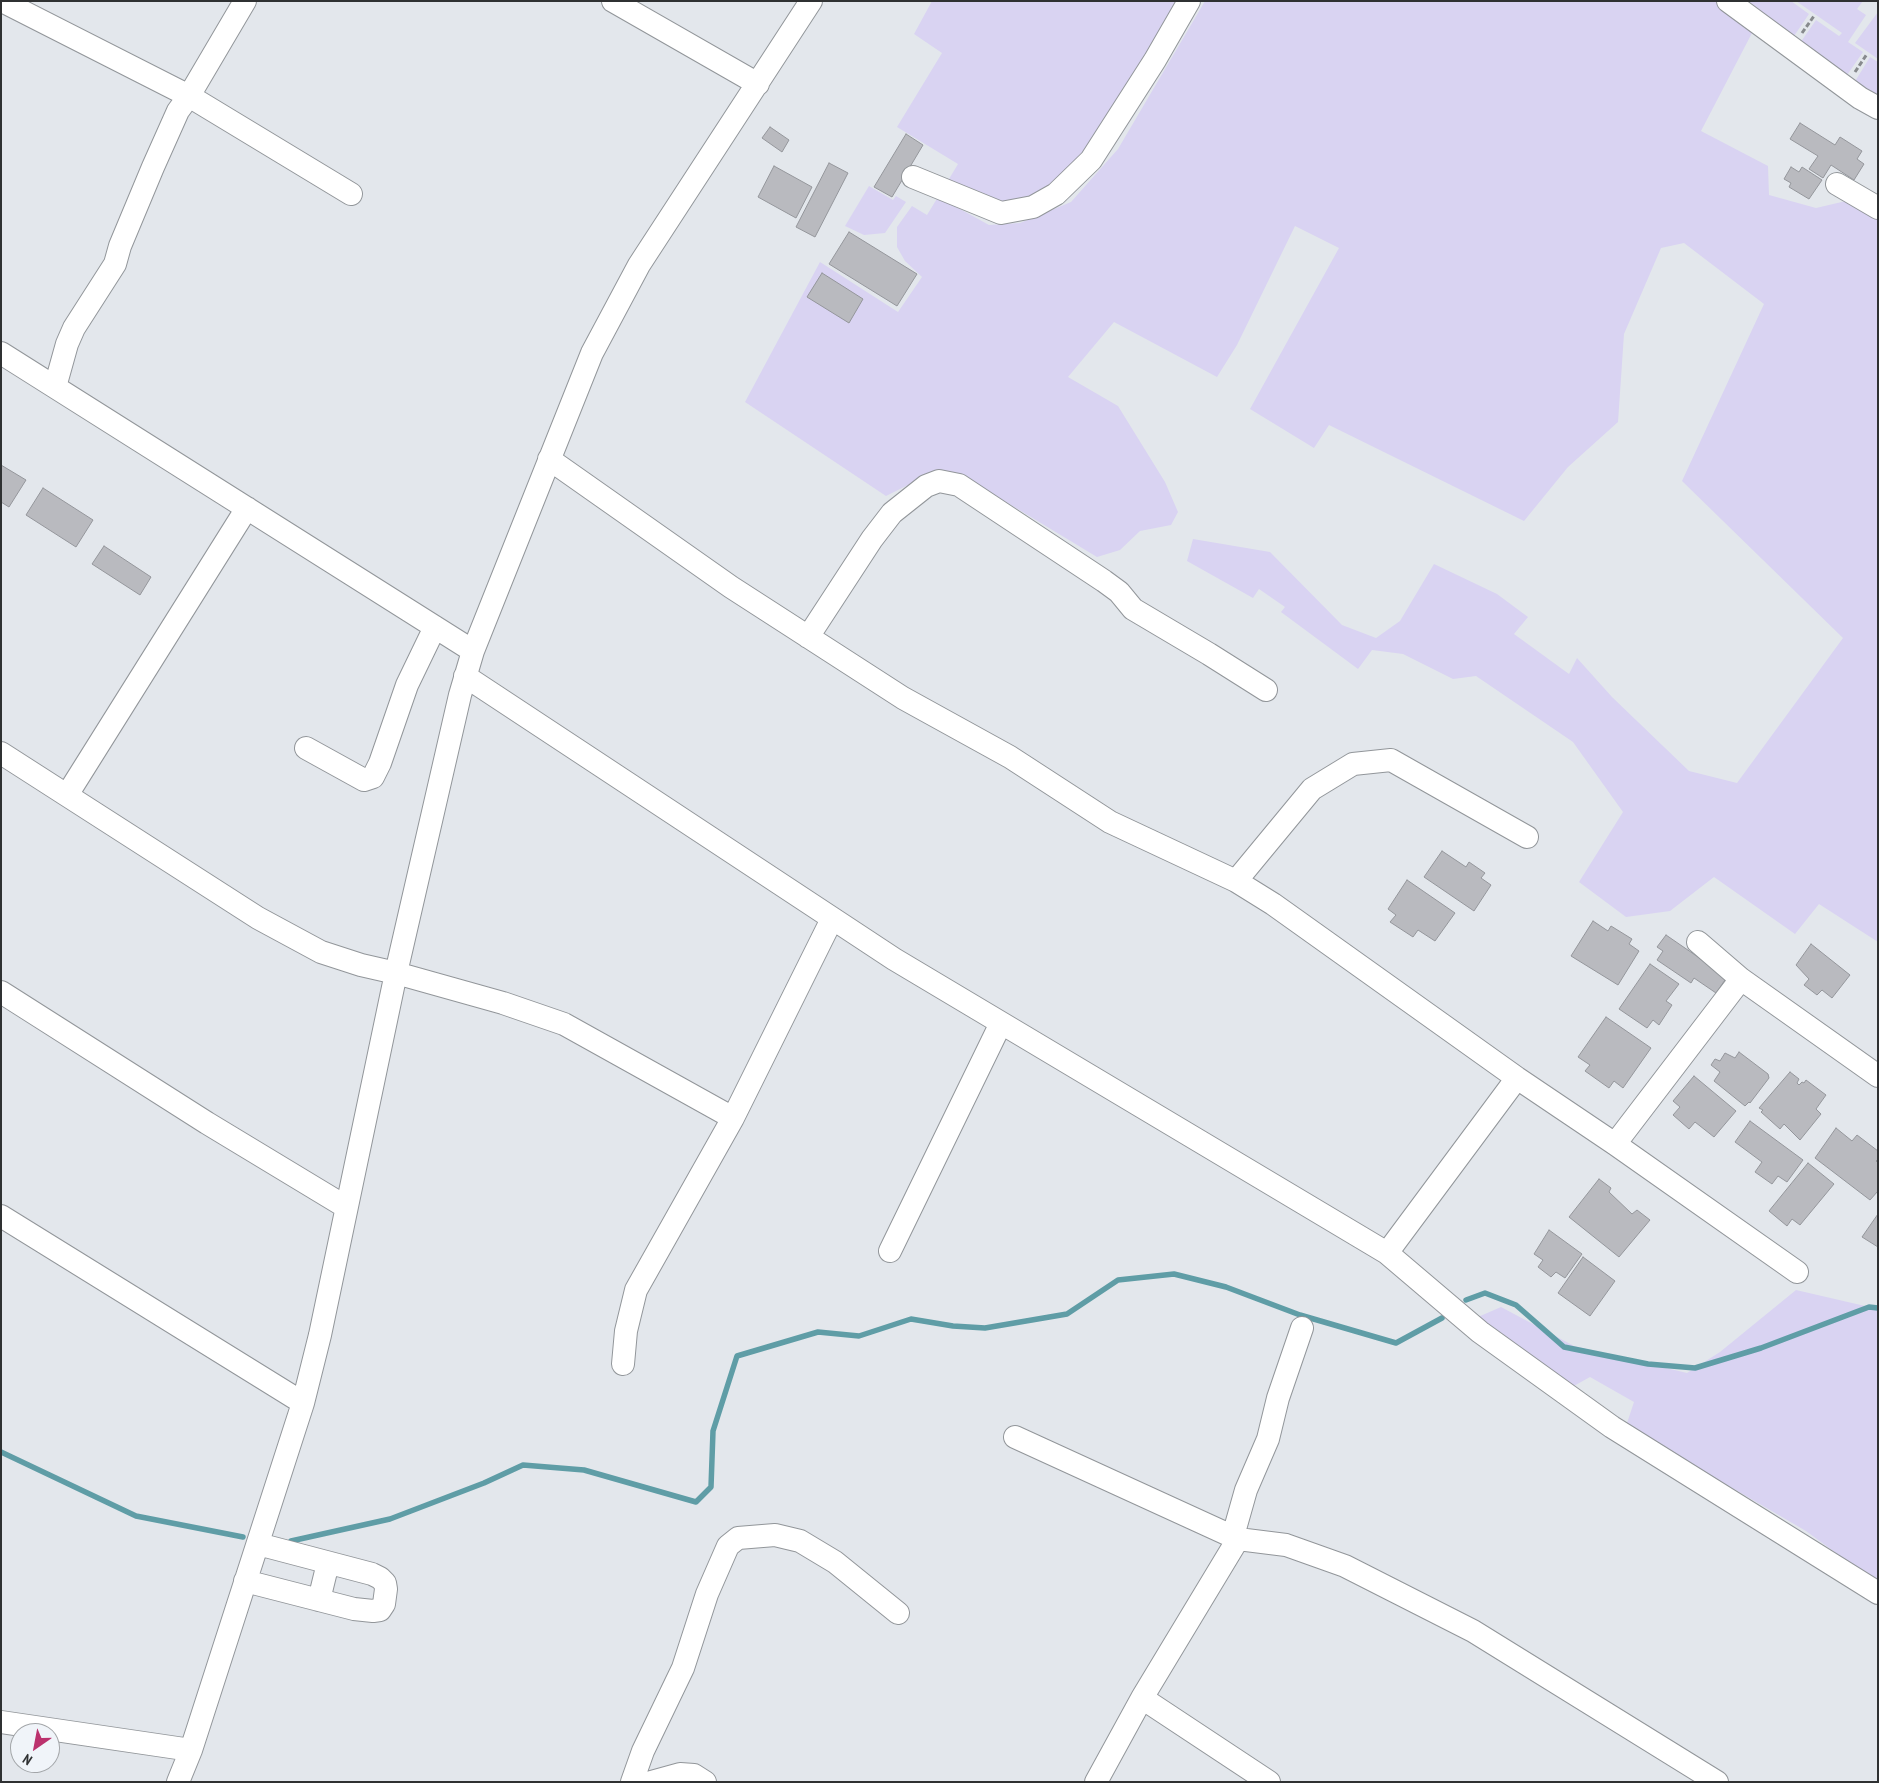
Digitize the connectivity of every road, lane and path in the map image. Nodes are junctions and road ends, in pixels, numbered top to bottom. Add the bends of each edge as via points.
1 (2, 1) edge
2 (245, 1) edge
3 (613, 1) edge
4 (811, 1) edge
5 (1189, 1) edge
6 (1728, 1) edge
7 (758, 84) junction
8 (190, 96) junction
9 (1878, 108) edge
10 (913, 176) dead end
11 (1837, 184) dead end
12 (351, 194) dead end
13 (1878, 208) edge
14 (3, 357) edge
15 (55, 386) junction
16 (549, 459) junction
17 (247, 508) junction
18 (435, 627) junction
19 (808, 637) junction
20 (473, 651) junction
21 (465, 676) junction
22 (1266, 690) dead end
23 (306, 748) dead end
24 (1, 753) edge
25 (67, 795) junction
26 (1527, 837) dead end
27 (1236, 881) junction
28 (832, 918) junction
29 (1698, 942) dead end
30 (396, 973) junction
31 (1741, 979) junction
32 (1, 992) edge
33 (1001, 1023) junction
34 (1878, 1076) edge
35 (1517, 1078) junction
36 (733, 1118) junction
37 (1615, 1144) junction
38 (346, 1207) junction
39 (1, 1216) edge
40 (890, 1251) dead end
41 (1387, 1253) junction
42 (1797, 1272) dead end
43 (1302, 1328) dead end
44 (623, 1364) dead end
45 (303, 1403) junction
46 (1016, 1437) dead end
47 (1235, 1537) junction
48 (258, 1544) junction
49 (328, 1562) junction
50 (246, 1581) junction
51 (1878, 1593) edge
52 (319, 1600) junction
53 (898, 1613) dead end
54 (1142, 1698) junction
55 (1, 1722) edge
56 (191, 1750) junction
57 (178, 1782) edge
58 (632, 1782) edge
59 (651, 1782) edge
60 (705, 1782) edge
61 (1096, 1782) edge
62 (1270, 1782) edge
63 (1717, 1782) edge

1 - 8 street
2 - 8 street
3 - 7 street
4 - 7 street
5 - 10 street via 1091,160 1056,194 1033,207 1001,213
6 - 9 street
7 - 16 street via 639,266 592,353
8 - 12 street
8 - 15 street via 178,112 153,167 115,264 74,328
11 - 13 street
14 - 15 street
15 - 17 street
16 - 19 street
16 - 20 street
17 - 18 street
17 - 25 street
18 - 20 street
18 - 23 street via 407,685 373,777 364,780
19 - 22 street via 881,526 926,486 939,481 959,486 1104,581 1119,592 1133,609
19 - 27 street via 903,698 1010,757 1110,822
20 - 21 street
21 - 28 street
21 - 30 street
24 - 25 street
25 - 30 street via 258,918 321,952 361,966
26 - 27 street via 1391,760 1353,764 1312,789
27 - 35 street
28 - 33 street
28 - 36 street
29 - 31 street
30 - 36 street via 564,1024
30 - 38 street
31 - 34 street
31 - 37 street
32 - 38 street via 206,1124
33 - 40 street
33 - 41 street
35 - 37 street
35 - 41 street
36 - 44 street via 636,1290 626,1331
37 - 42 street
38 - 45 street
39 - 45 street
41 - 51 street via 1480,1332 1612,1427
43 - 47 street via 1268,1439 1246,1490
45 - 48 street
46 - 47 street
47 - 54 street
47 - 63 street via 1286,1545 1345,1566 1473,1631
48 - 49 street
48 - 50 street
49 - 52 street
49 - 52 street via 380,1578 385,1583 384,1604 373,1612
50 - 52 street
50 - 56 street
53 - 58 street via 835,1562 800,1541 774,1535 738,1538 728,1546 707,1594 684,1668 643,1751
54 - 61 street
54 - 62 street
55 - 56 street
56 - 57 street
59 - 60 street via 680,1774 694,1775

